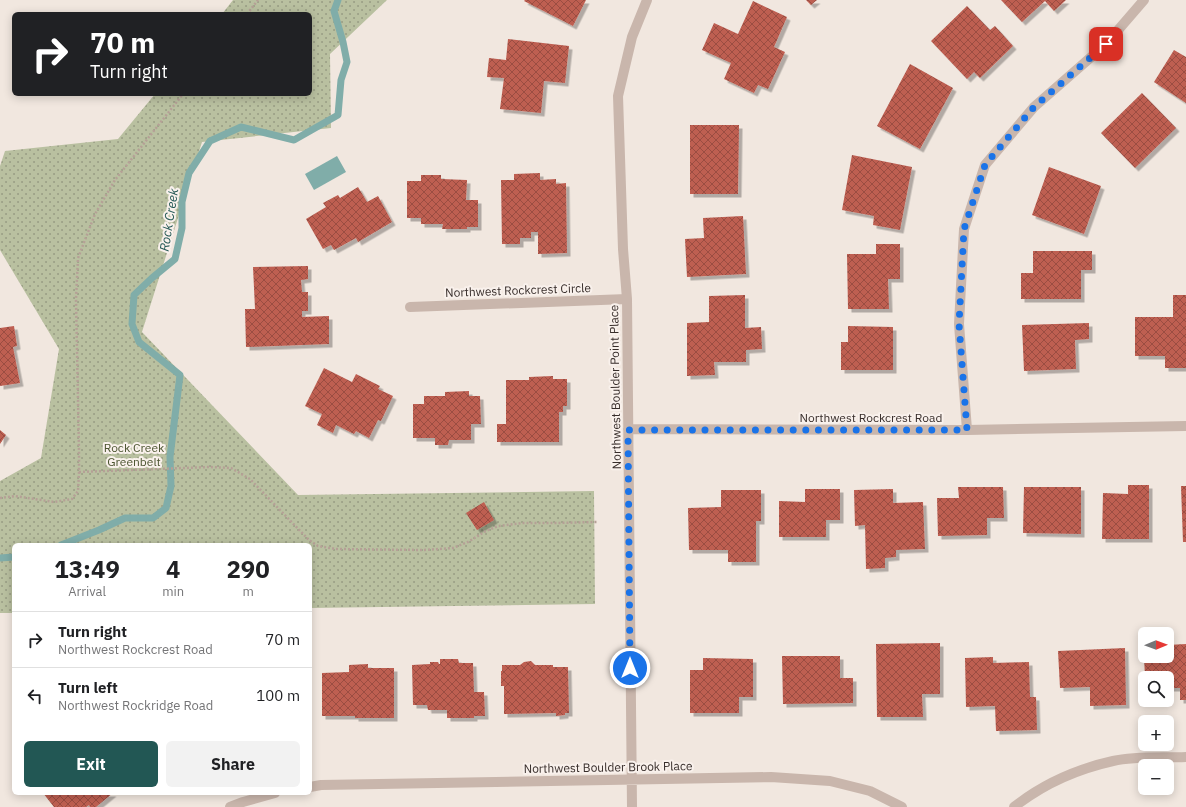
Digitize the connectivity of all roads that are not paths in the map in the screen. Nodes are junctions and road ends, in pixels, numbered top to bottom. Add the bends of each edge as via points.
1 (647, 0) edge
2 (1144, 0) edge
3 (627, 299) junction
4 (410, 307) dead end
5 (1186, 426) edge
6 (628, 430) junction
7 (967, 430) junction
8 (1186, 757) edge
9 (631, 779) junction
10 (312, 787) edge
11 (269, 795) edge
12 (230, 807) edge
13 (632, 807) edge
14 (902, 807) edge
15 (1014, 807) edge

1 - 3 street, Northwest Boulder Point Place via 632,38 618,96
2 - 7 street via 1106,44 1034,107 985,165 964,229 959,324
3 - 4 street, Northwest Rockcrest Circle
3 - 6 street, Northwest Boulder Point Place
5 - 7 street, Northwest Rockcrest Road
6 - 7 street, Northwest Rockcrest Road
6 - 9 street, Northwest Boulder Point Place
8 - 15 street via 1114,761 1078,771 1044,786
9 - 10 street, Northwest Boulder Brook Place
9 - 13 street, Northwest Boulder Point Place
9 - 14 street, Northwest Boulder Brook Place via 770,777 830,781 870,791
11 - 12 street

